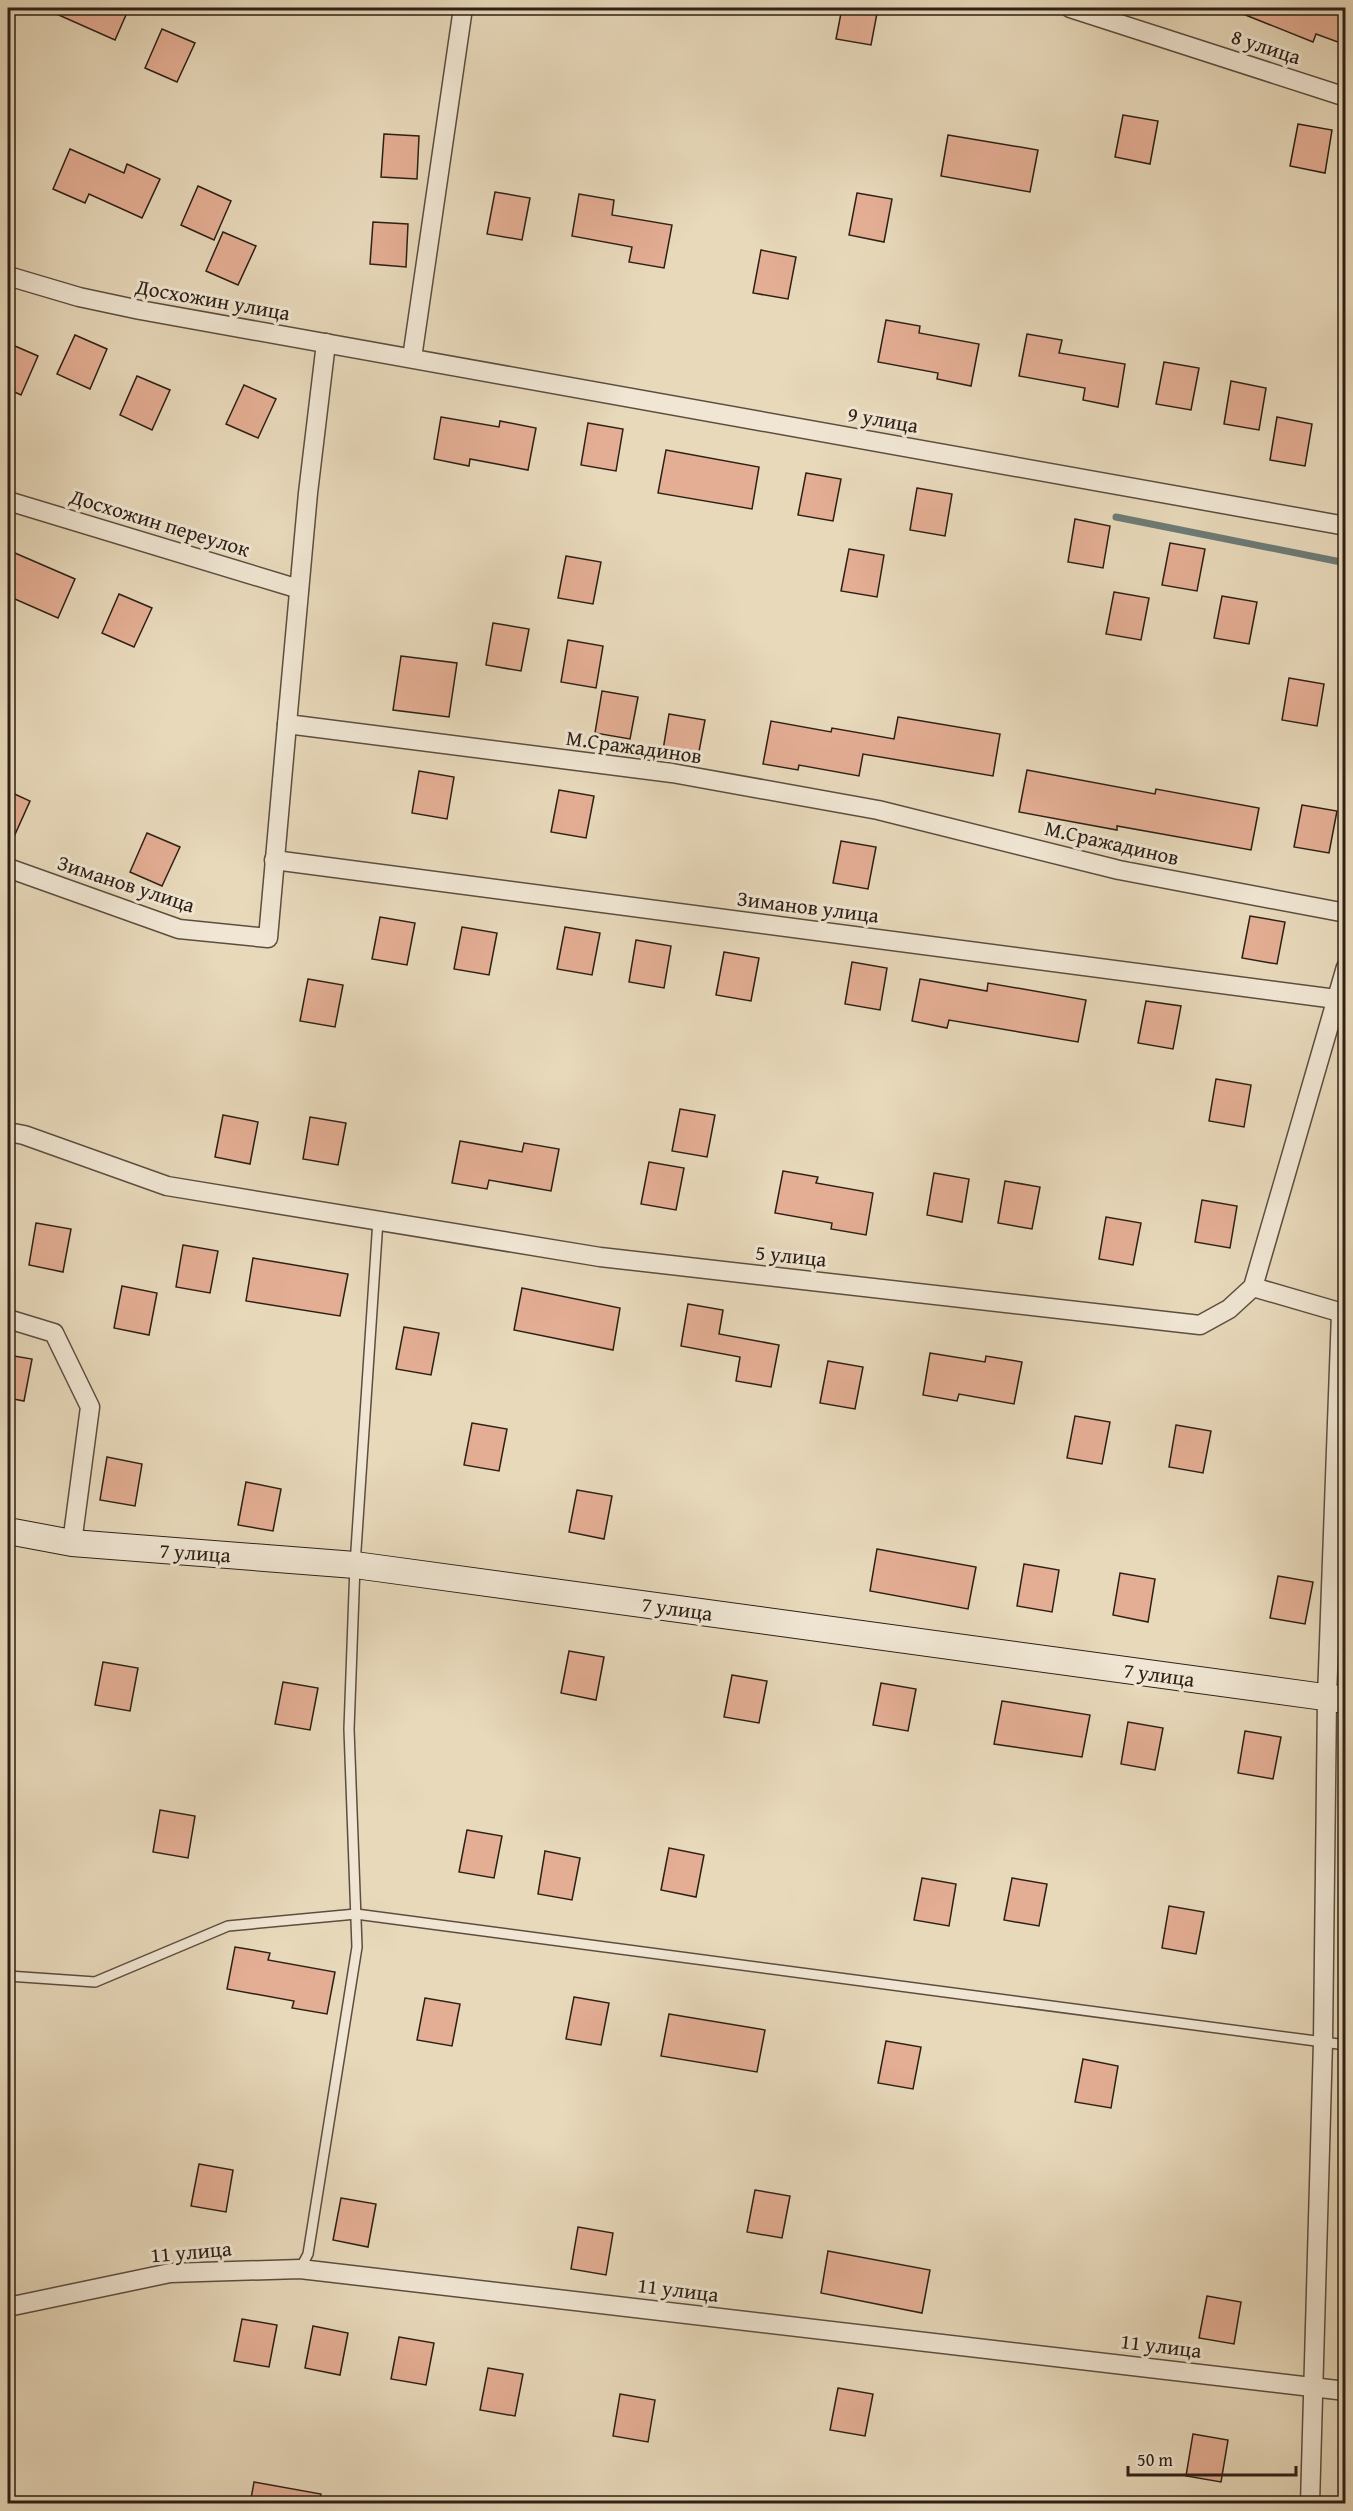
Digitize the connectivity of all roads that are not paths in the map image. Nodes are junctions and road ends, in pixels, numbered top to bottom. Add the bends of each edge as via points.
1 (463, 8) edge
2 (1070, 8) edge
3 (1346, 97) edge
4 (8, 276) edge
5 (326, 343) junction
6 (412, 358) junction
7 (8, 501) edge
8 (1346, 526) edge
9 (299, 589) junction
10 (287, 724) junction
11 (274, 860) junction
12 (8, 868) edge
13 (1346, 913) edge
14 (1346, 967) edge
15 (1336, 999) junction
16 (8, 1132) edge
17 (378, 1220) junction
18 (1253, 1287) junction
19 (1343, 1314) edge
20 (8, 1319) edge
21 (8, 1531) edge
22 (72, 1544) junction
23 (355, 1565) junction
24 (1336, 1699) edge
25 (356, 1914) junction
26 (8, 1976) edge
27 (1323, 2042) junction
28 (1346, 2045) edge
29 (300, 2269) junction
30 (8, 2307) edge
31 (1314, 2387) junction
32 (1346, 2391) edge
33 (1310, 2504) edge

1 - 6 street
2 - 3 street, 8 улица
4 - 5 street, Досхожин улица via 130,308
5 - 6 street, Досхожин улица
5 - 9 street
6 - 8 street, 9 улица
7 - 9 street, Досхожин переулок
9 - 10 street
10 - 11 street
10 - 13 street, М.Сражадинов via 683,776 878,810 1119,870
11 - 12 street, Зиманов улица via 268,938 179,929
11 - 15 street, Зиманов улица
14 - 15 street
15 - 18 street
16 - 17 street, 5 улица via 167,1186
17 - 18 street, 5 улица via 600,1257 1200,1325 1229,1309
17 - 23 lane
18 - 19 street
19 - 24 street
20 - 22 street via 54,1333 90,1407
21 - 22 street, 7 улица
22 - 23 street, 7 улица
23 - 24 street, 7 улица
23 - 25 lane via 349,1729
24 - 27 street
25 - 26 lane via 228,1926 95,1982
25 - 27 lane
25 - 29 lane via 357,1947 308,2254
27 - 28 lane
27 - 31 street
29 - 30 street, 11 улица via 170,2273
29 - 31 street, 11 улица
31 - 32 street, 11 улица
31 - 33 street

